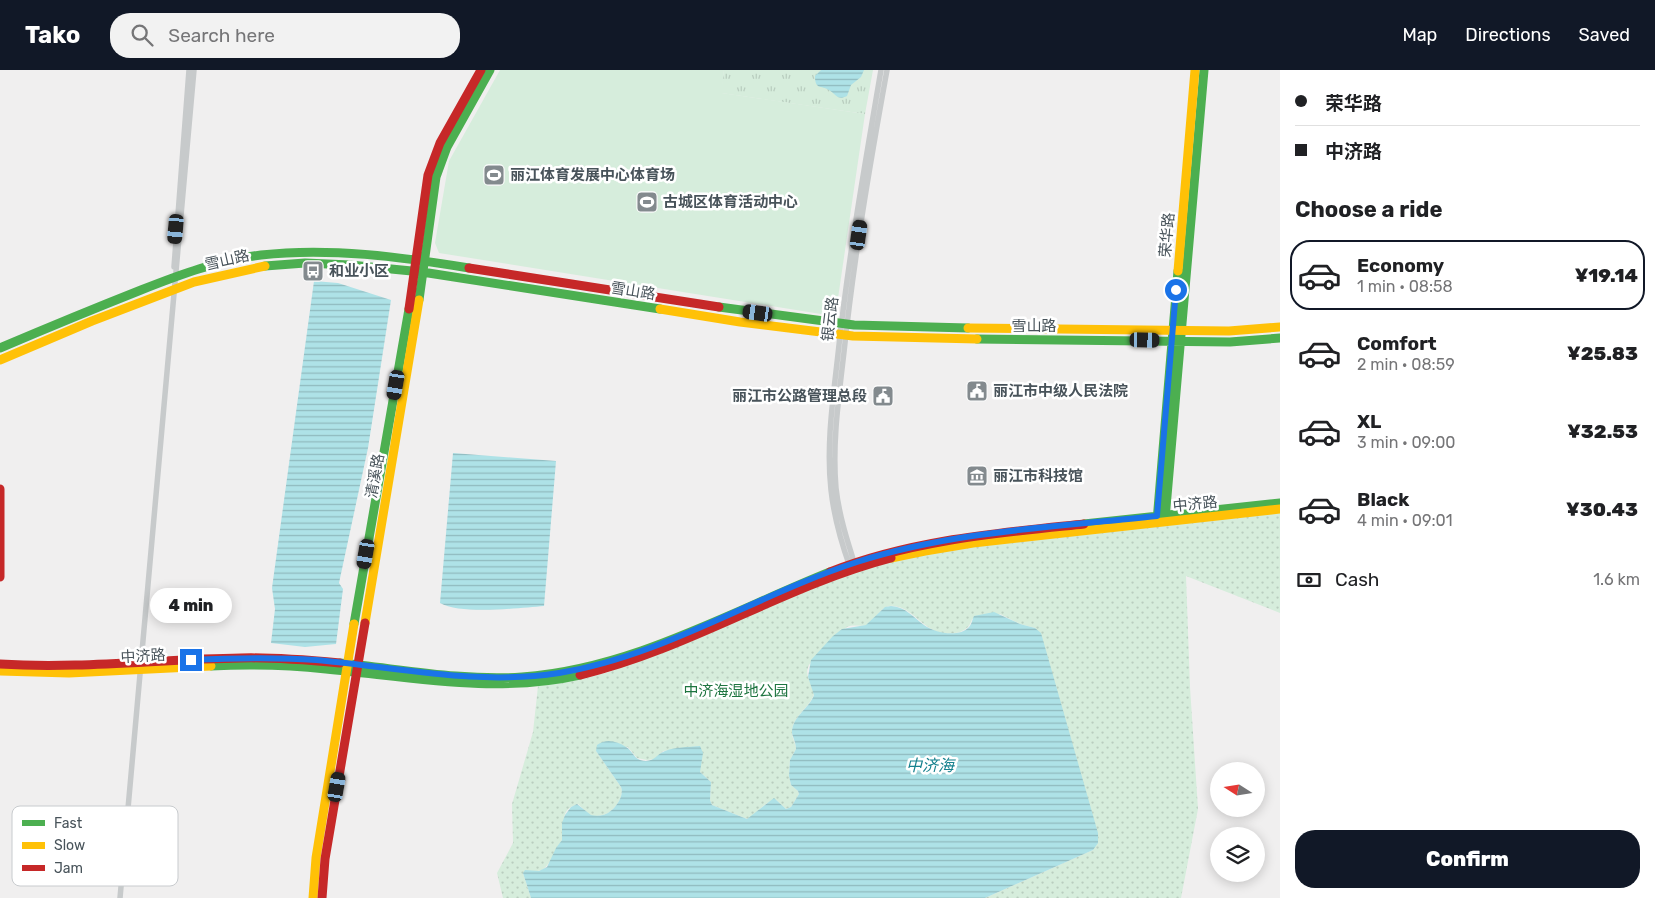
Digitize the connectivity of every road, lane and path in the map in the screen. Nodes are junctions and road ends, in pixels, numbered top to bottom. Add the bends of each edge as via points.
1 (189, 70) edge
2 (194, 70) edge
3 (481, 70) edge
4 (490, 70) edge
5 (881, 70) edge
6 (887, 70) edge
7 (1195, 70) edge
8 (1204, 70) edge
9 (420, 261) junction
10 (419, 272) junction
11 (175, 277) junction
12 (174, 289) junction
13 (844, 324) junction
14 (1280, 327) edge
15 (1177, 330) junction
16 (843, 335) junction
17 (1280, 338) edge
18 (1176, 341) junction
19 (0, 348) edge
20 (0, 360) edge
21 (0, 489) edge
22 (1280, 503) edge
23 (1280, 509) edge
24 (1161, 519) junction
25 (853, 569) junction
26 (0, 577) edge
27 (0, 664) edge
28 (140, 666) junction
29 (351, 668) junction
30 (0, 671) edge
31 (128, 806) edge
32 (313, 898) edge
33 (322, 898) edge

1 - 11 street via 173,260
2 - 11 street
3 - 9 street, 清溪路 via 433,158 428,175
4 - 9 street, 清溪路 via 441,161
5 - 13 street, 银云路 via 863,175
6 - 13 street, 银云路
7 - 15 street, 荣华路
8 - 15 street, 荣华路
9 - 10 street, 清溪路
9 - 11 street, 雪山路 via 333,253 283,253 233,260
9 - 13 street, 雪山路
10 - 12 street, 雪山路 via 332,264 276,264 222,274
10 - 16 street, 雪山路
10 - 29 street, 清溪路
11 - 12 street
11 - 19 street, 雪山路
12 - 20 street, 雪山路
12 - 28 street
13 - 15 street, 雪山路
13 - 16 street, 银云路
14 - 15 street, 雪山路
15 - 18 street, 荣华路
16 - 18 street, 雪山路
16 - 25 street, 银云路 via 830,447 830,477 835,519
17 - 18 street, 雪山路
18 - 24 street, 荣华路
21 - 26 street
22 - 24 street, 中济路
23 - 24 street, 中济路
24 - 25 street, 中济路 via 952,546
25 - 29 street, 中济路 via 640,659 575,676 523,684 488,685 439,682
27 - 28 street, 中济路
28 - 29 street, 中济路 via 249,658 295,659
28 - 30 street, 中济路 via 51,674
28 - 31 street
29 - 32 street, 清溪路 via 316,858
29 - 33 street, 清溪路

